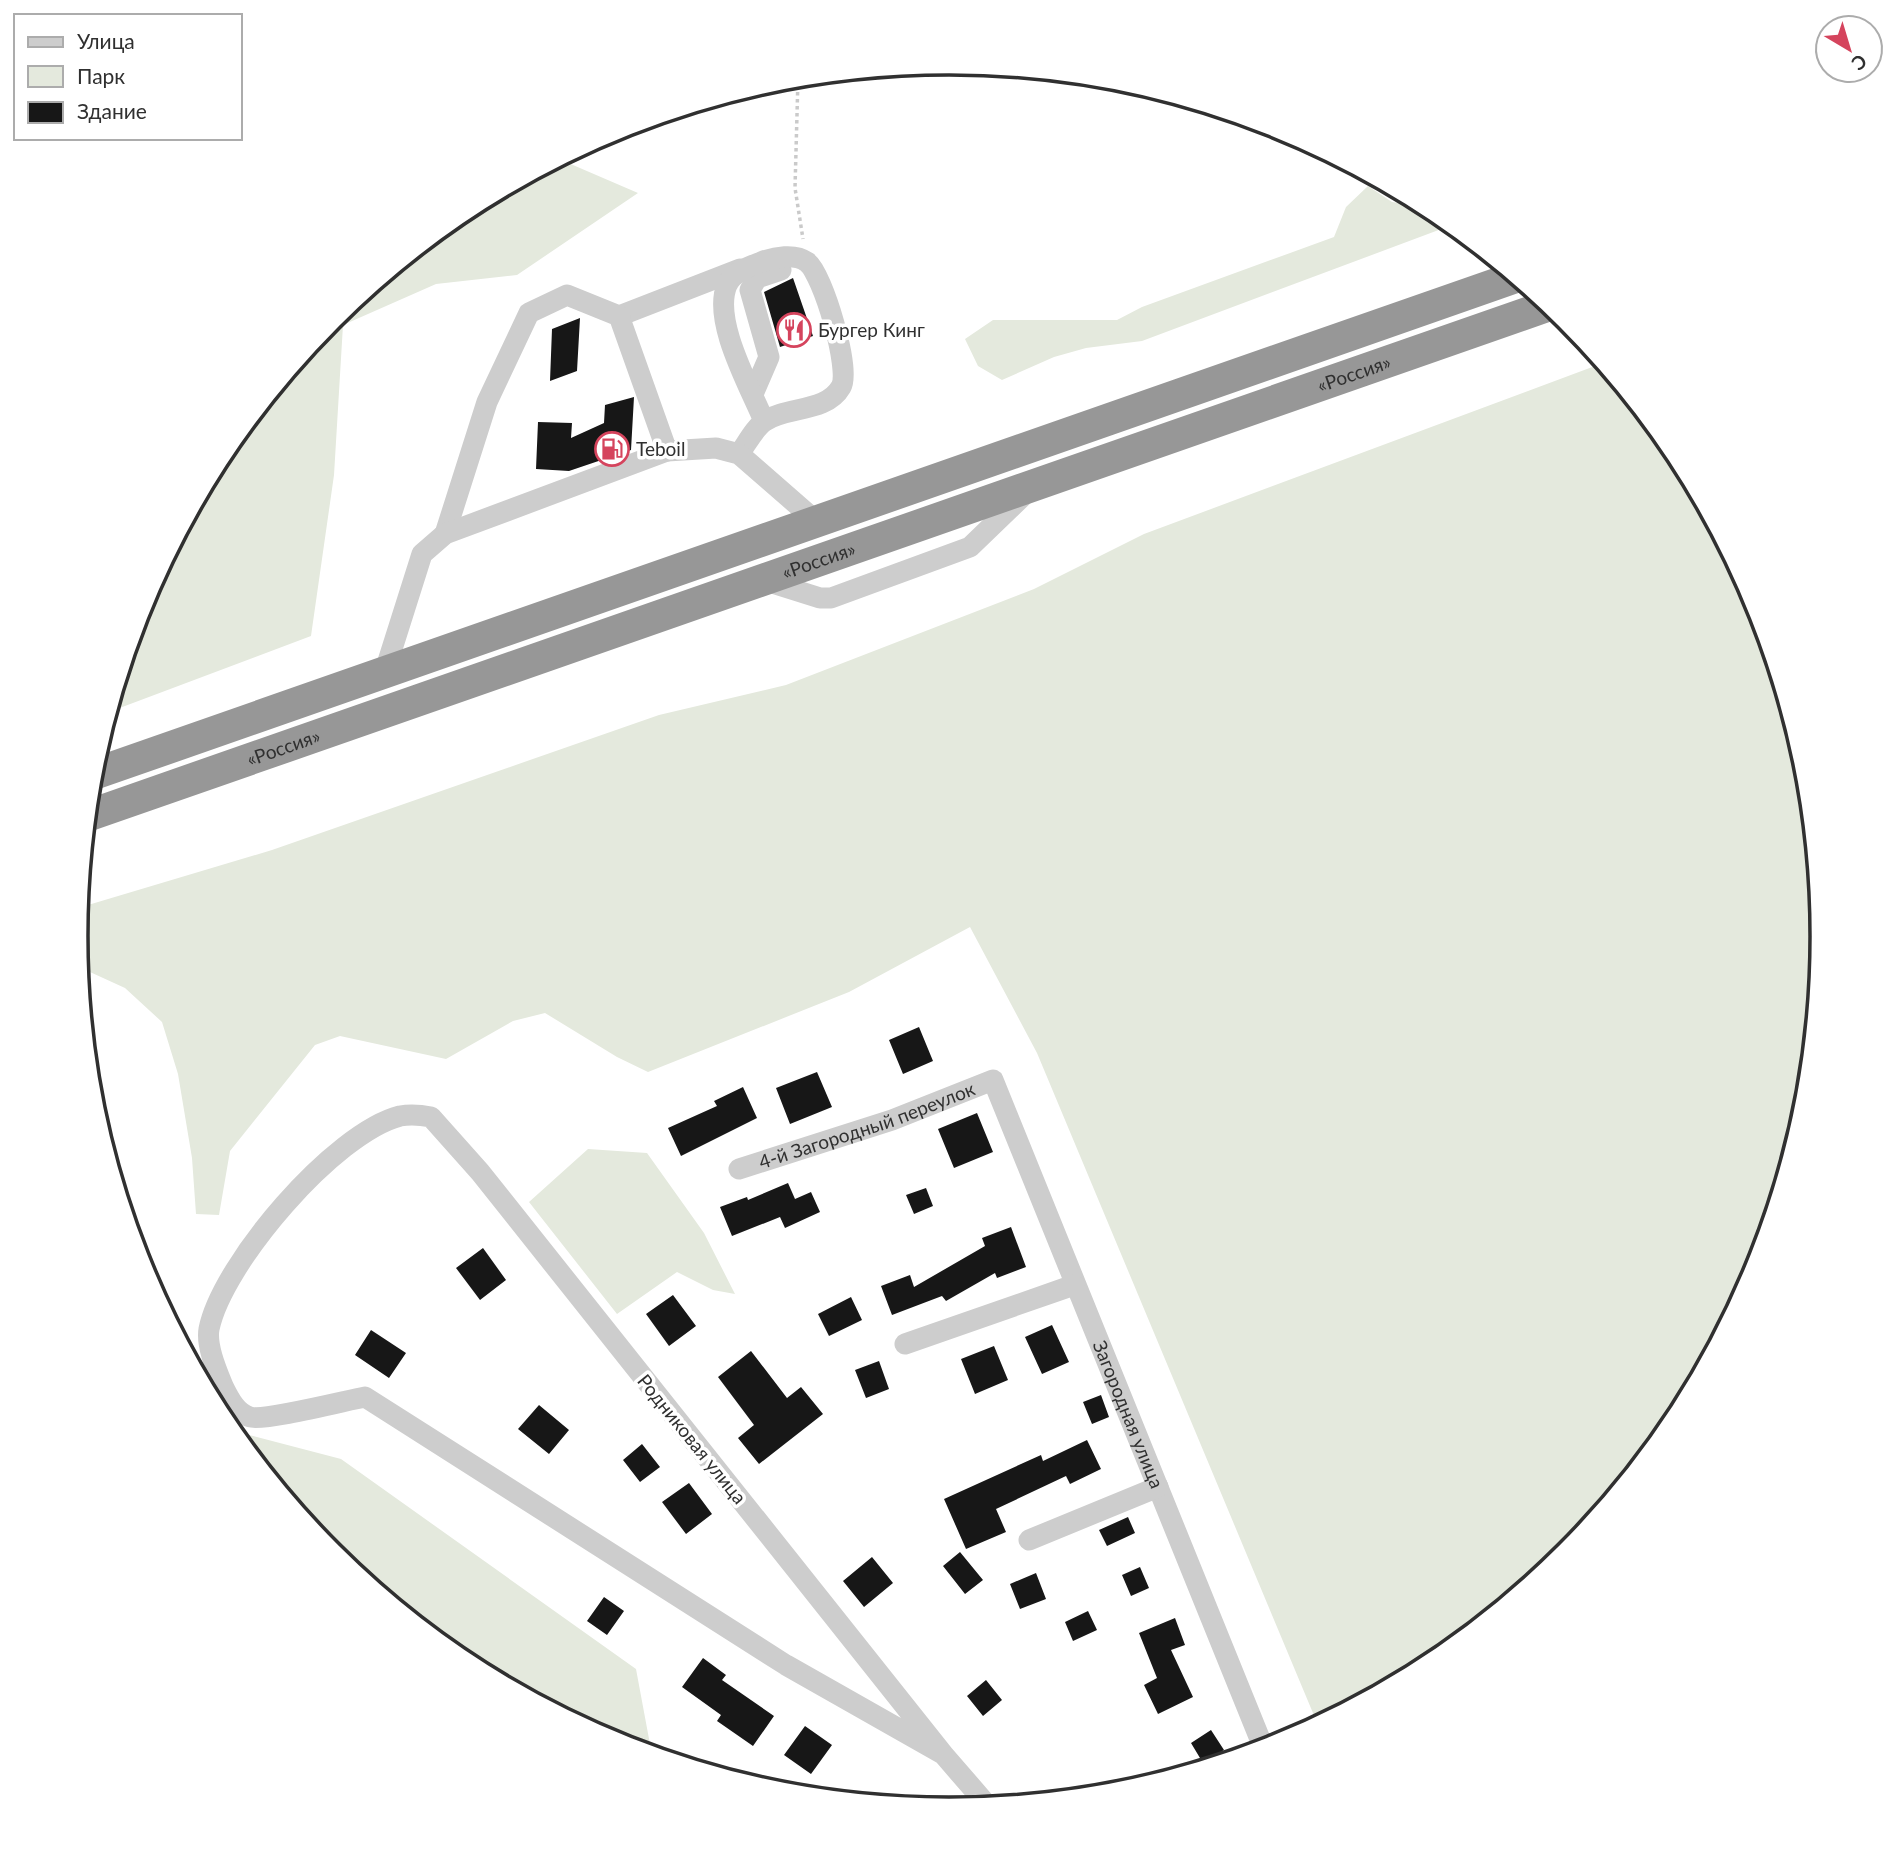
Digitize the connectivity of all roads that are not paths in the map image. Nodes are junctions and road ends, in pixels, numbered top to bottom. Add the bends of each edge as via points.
1 (742, 269) junction
2 (1506, 280) edge
3 (1538, 309) edge
4 (619, 316) junction
5 (841, 389) junction
6 (753, 394) junction
7 (764, 421) junction
8 (667, 451) junction
9 (739, 454) junction
10 (817, 522) junction
11 (445, 534) junction
12 (384, 674) junction
13 (104, 771) edge
14 (97, 814) edge
15 (993, 1080) joint
16 (739, 1169) dead end
17 (1074, 1285) junction
18 (905, 1344) dead end
19 (1158, 1488) junction
20 (1028, 1540) dead end
21 (1260, 1739) edge
22 (943, 1754) junction
23 (980, 1797) edge

1 - 4 street
1 - 5 street via 790,257 807,262 817,275 844,360
1 - 6 street via 728,284 723,301 725,326
2 - 10 highway, «Россия»
3 - 14 highway, «Россия»
4 - 8 street
4 - 11 street via 567,295 529,313 487,402
5 - 6 street via 811,290 799,273 789,269 757,278 751,290 769,357
5 - 7 street via 823,402
6 - 7 street
7 - 9 street
8 - 9 street via 716,449
8 - 11 street
9 - 10 street
10 - 12 highway, «Россия»
11 - 12 street via 422,554
12 - 13 highway, «Россия»
15 - 16 street, 4-й Загородный переулок via 892,1120
15 - 17 street, Загородная улица
17 - 18 street
17 - 19 street, Загородная улица
19 - 20 street
19 - 21 street, Загородная улица
22 - 22 street, Родниковая улица via 786,1665 365,1397 254,1418 237,1409 221,1381 208,1332 229,1283 296,1191 357,1137 401,1116 432,1117
22 - 23 street, Родниковая улица

